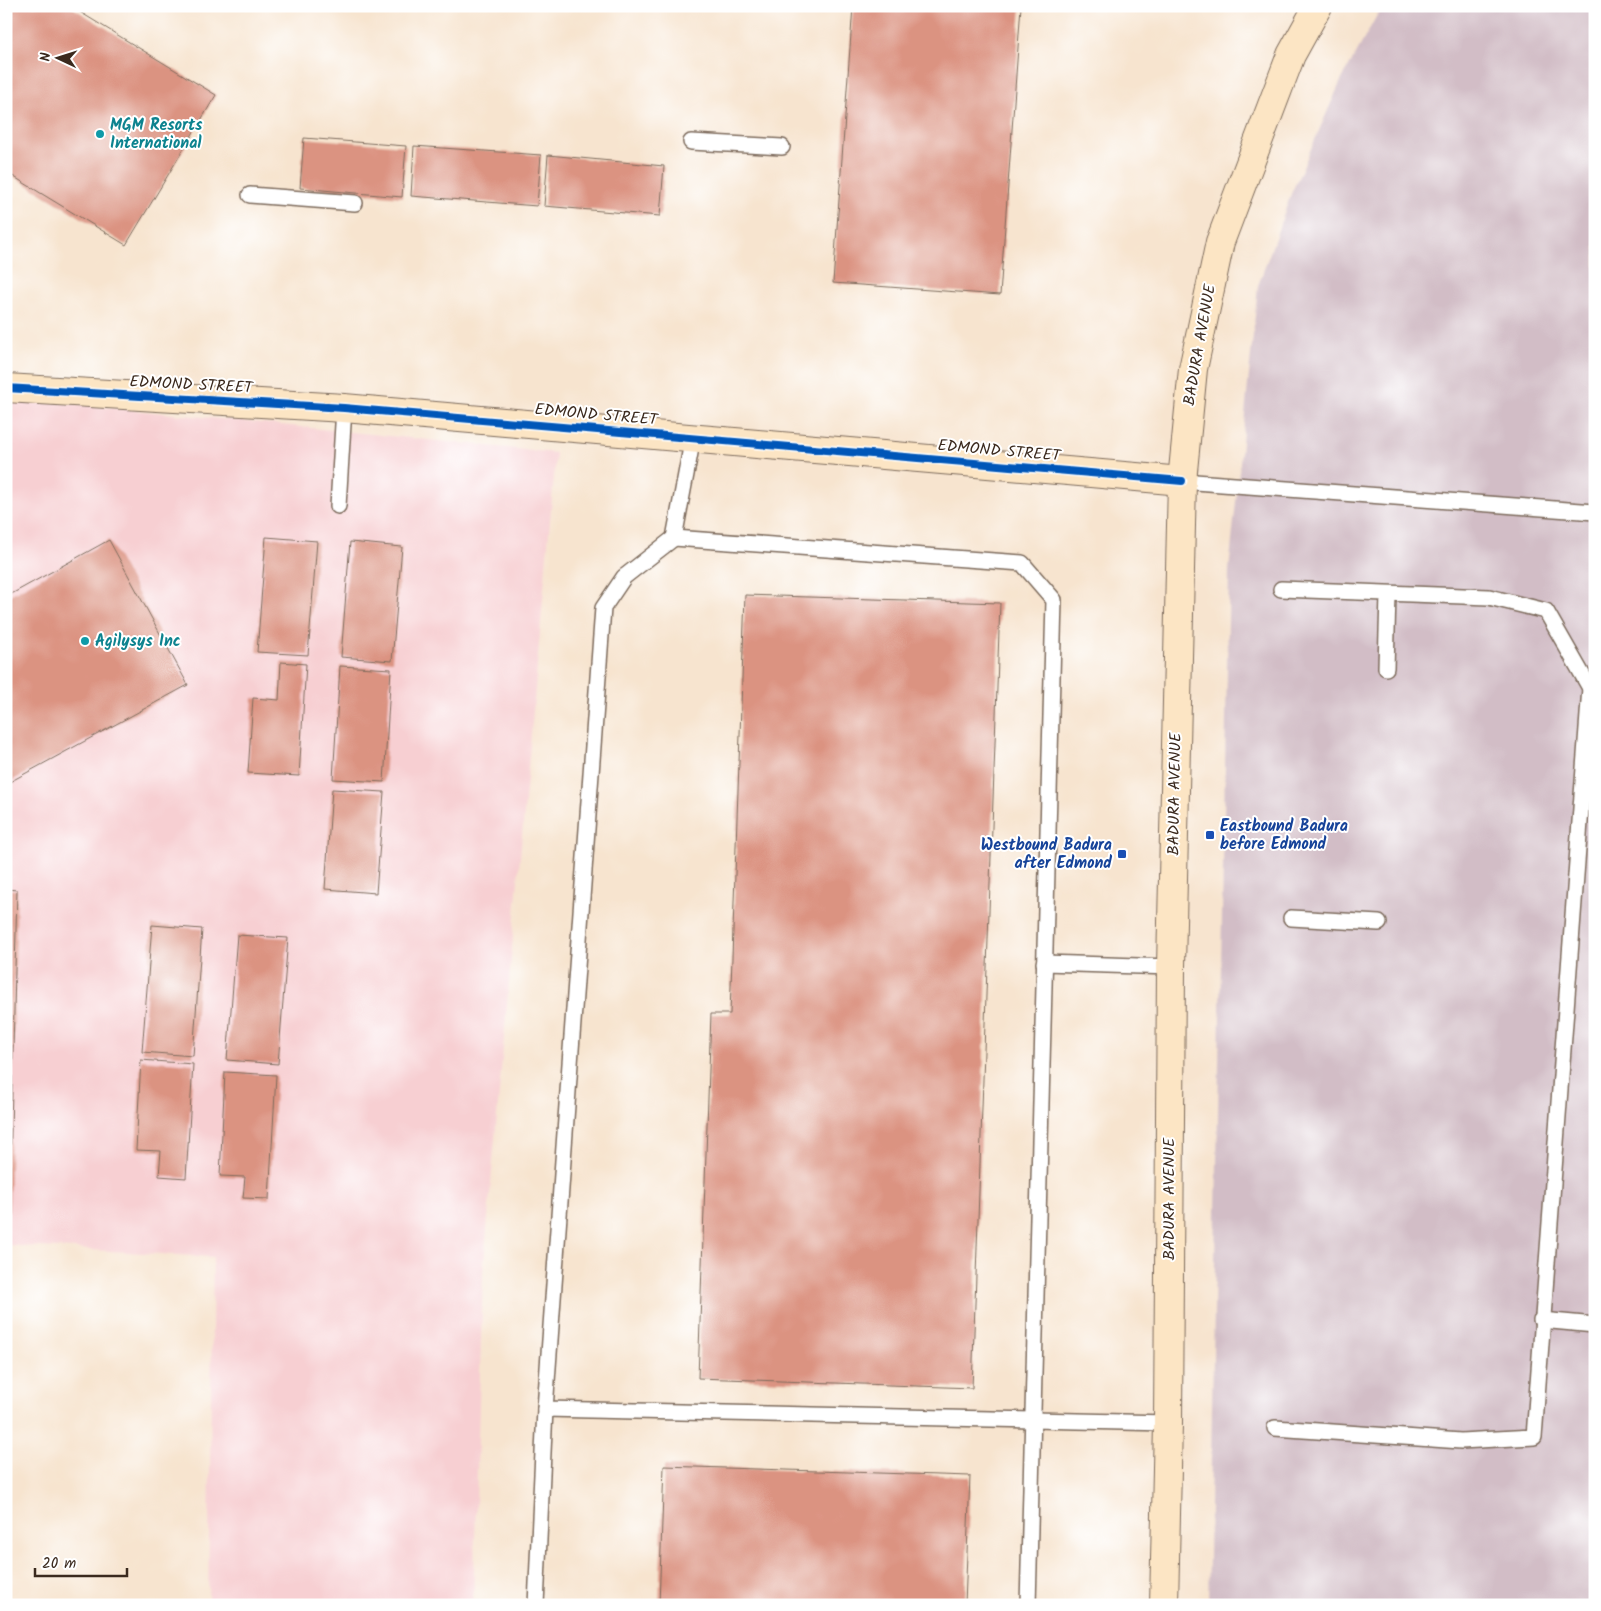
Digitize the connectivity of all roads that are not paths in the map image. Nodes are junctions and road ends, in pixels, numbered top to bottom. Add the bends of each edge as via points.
1 (1318, 6) edge
2 (691, 142) dead end
3 (782, 147) dead end
4 (250, 195) dead end
5 (355, 202) dead end
6 (6, 388) edge
7 (344, 408) junction
8 (693, 437) junction
9 (1182, 481) junction
10 (338, 506) dead end
11 (1595, 512) edge
12 (674, 538) junction
13 (1281, 589) dead end
14 (1388, 595) junction
15 (1386, 668) dead end
16 (1592, 686) edge
17 (1291, 918) dead end
18 (1380, 923) dead end
19 (1044, 963) junction
20 (1171, 967) junction
21 (1541, 1320) junction
22 (1595, 1325) edge
23 (545, 1409) junction
24 (1032, 1420) junction
25 (1168, 1423) junction
26 (1274, 1428) dead end
27 (536, 1605) edge
28 (1028, 1605) edge
29 (1164, 1605) edge

1 - 9 main road, BADURA AVENUE via 1291,55 1220,242 1193,369
2 - 3 lane
4 - 5 lane
6 - 7 main road, EDMOND STREET
7 - 8 main road, EDMOND STREET
7 - 10 lane
8 - 9 main road, EDMOND STREET
8 - 12 lane
9 - 11 lane
9 - 20 main road, BADURA AVENUE
12 - 19 lane via 1022,563 1054,600
12 - 23 lane via 624,577 603,608
13 - 14 lane
14 - 15 lane
14 - 16 lane via 1489,598 1546,611
16 - 21 lane
17 - 18 lane
19 - 20 lane
19 - 24 lane
20 - 25 main road, BADURA AVENUE
21 - 22 lane
21 - 26 lane via 1534,1437 1461,1441
23 - 24 lane
23 - 27 lane
24 - 25 lane
24 - 28 lane
25 - 29 main road, BADURA AVENUE

